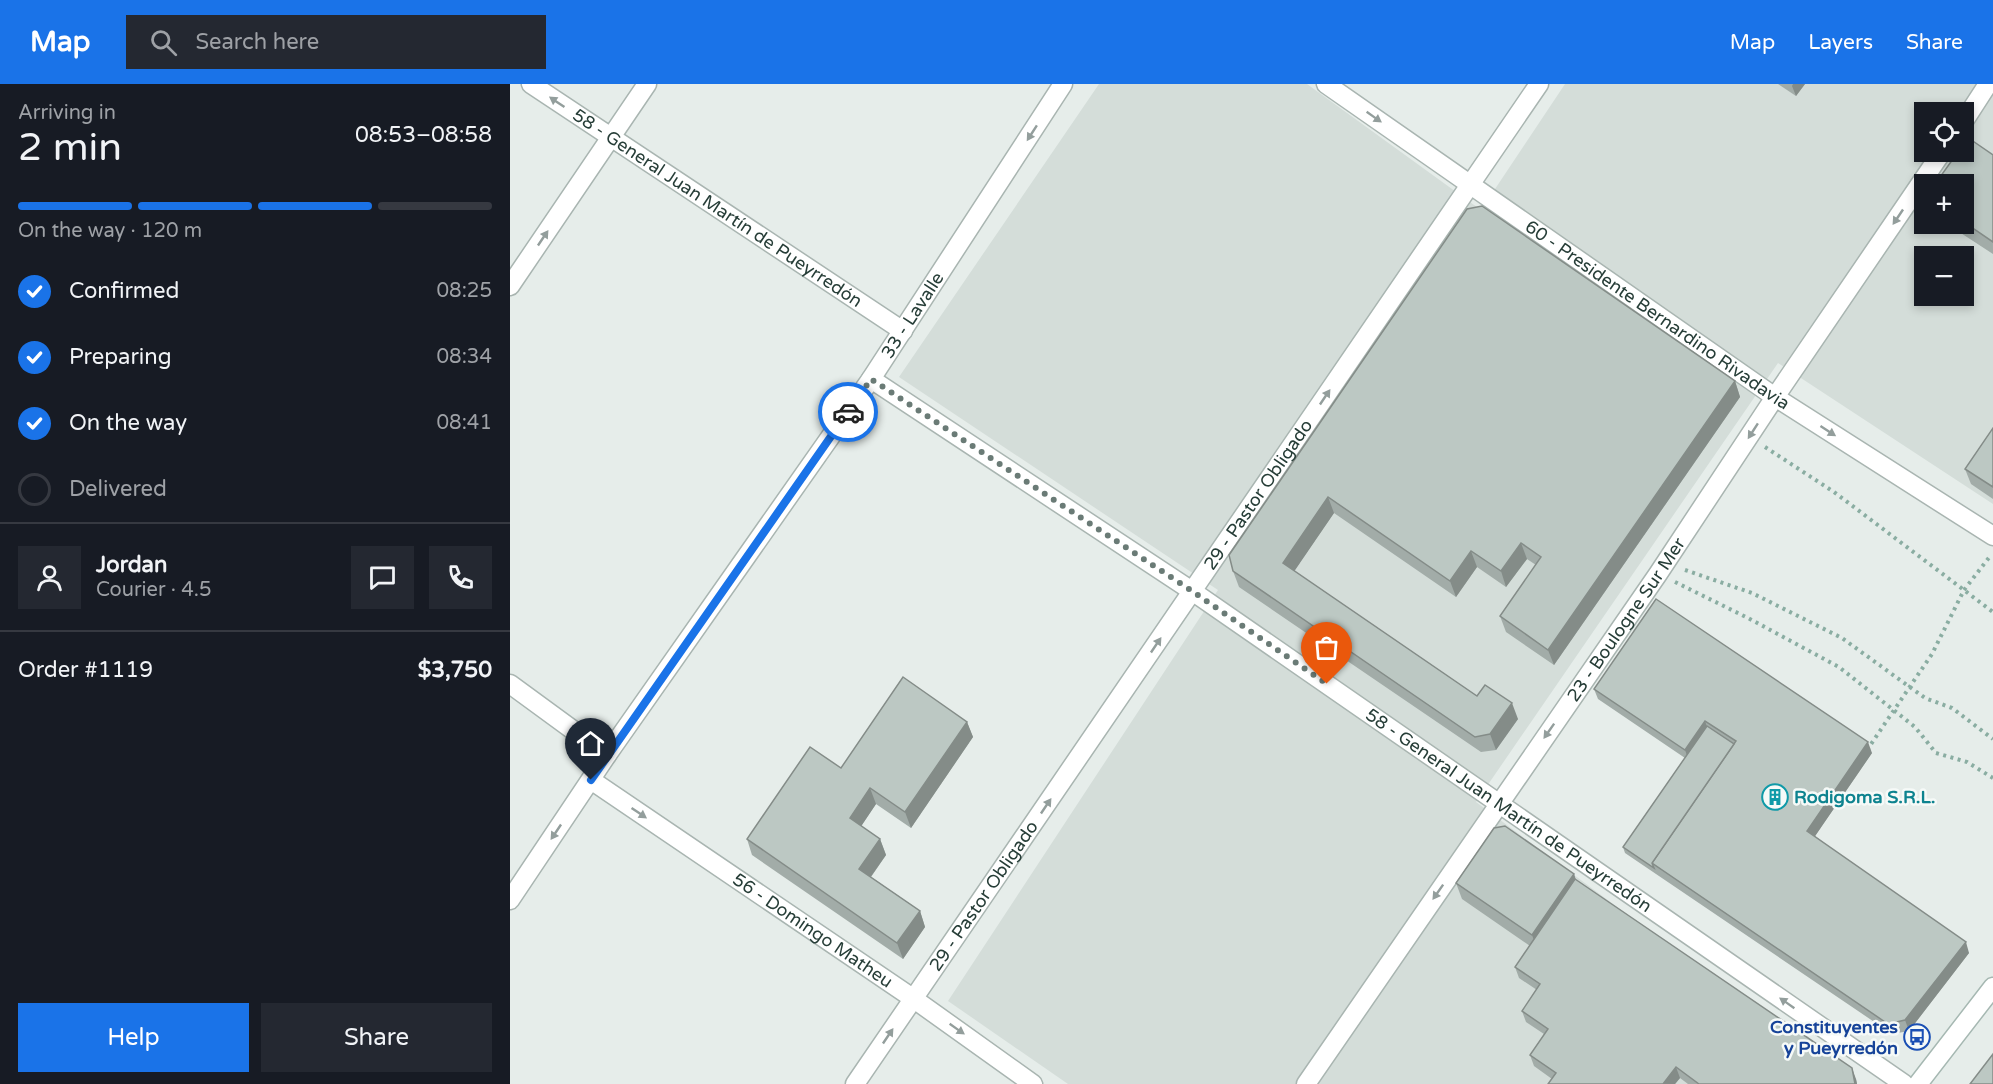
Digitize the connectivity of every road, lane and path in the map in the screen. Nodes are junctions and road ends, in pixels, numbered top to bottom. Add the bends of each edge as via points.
1 (531, 84) edge
2 (647, 84) edge
3 (1063, 84) edge
4 (1326, 84) edge
5 (1539, 84) edge
6 (1988, 84) edge
7 (1974, 106) edge
8 (610, 138) junction
9 (1935, 162) edge
10 (1471, 185) junction
11 (510, 286) edge
12 (903, 331) junction
13 (871, 379) junction
14 (1775, 397) junction
15 (1750, 436) junction
16 (1993, 536) edge
17 (1993, 552) edge
18 (1662, 569) junction
19 (1964, 590) junction
20 (1192, 591) junction
21 (1993, 612) edge
22 (510, 684) edge
23 (1911, 687) junction
24 (1895, 711) junction
25 (1993, 739) edge
26 (1867, 750) edge
27 (607, 755) junction
28 (1993, 778) edge
29 (591, 780) junction
30 (1499, 803) junction
31 (510, 900) edge
32 (1993, 987) edge
33 (914, 999) junction
34 (855, 1084) edge
35 (1033, 1084) edge
36 (1306, 1084) edge
37 (1904, 1084) edge
38 (1918, 1084) edge

8 -> 1 street, 58 - General Juan Martín de Pueyrredón
2 - 8 street
3 -> 12 street, 33 - Lavalle
4 -> 10 street, 60 - Presidente Bernardino Rivadavia
5 - 10 street, 29 - Pastor Obligado
6 - 7 street
11 -> 8 street
8 - 12 street, 58 - General Juan Martín de Pueyrredón
9 -> 14 street, 23 - Boulogne Sur Mer
10 - 14 street, 60 - Presidente Bernardino Rivadavia
20 -> 10 street, 29 - Pastor Obligado
12 - 13 street, 33 - Lavalle
13 - 20 street, 58 - General Juan Martín de Pueyrredón
13 - 27 street, 33 - Lavalle
14 -> 15 street, 23 - Boulogne Sur Mer
14 -> 16 street, 60 - Presidente Bernardino Rivadavia
15 - 18 street, 23 - Boulogne Sur Mer
15 - 19 path via 1834,492
17 - 19 path
18 - 23 path via 1752,593 1842,638
18 - 24 path via 1839,667
18 -> 30 street, 23 - Boulogne Sur Mer
19 - 21 path
19 - 23 path
20 - 30 street, 58 - General Juan Martín de Pueyrredón
33 -> 20 street, 29 - Pastor Obligado
22 - 27 street
23 - 24 path
23 - 25 path via 1925,698 1952,708
24 - 26 path
24 - 28 path via 1915,727 1936,753 1967,762
27 - 29 street, 33 - Lavalle
29 -> 31 street, 33 - Lavalle
29 -> 33 street, 56 - Domingo Matheu
30 -> 36 street, 23 - Boulogne Sur Mer
37 -> 30 street, 58 - General Juan Martín de Pueyrredón
32 - 38 street
34 -> 33 street, 29 - Pastor Obligado
33 -> 35 street, 56 - Domingo Matheu

